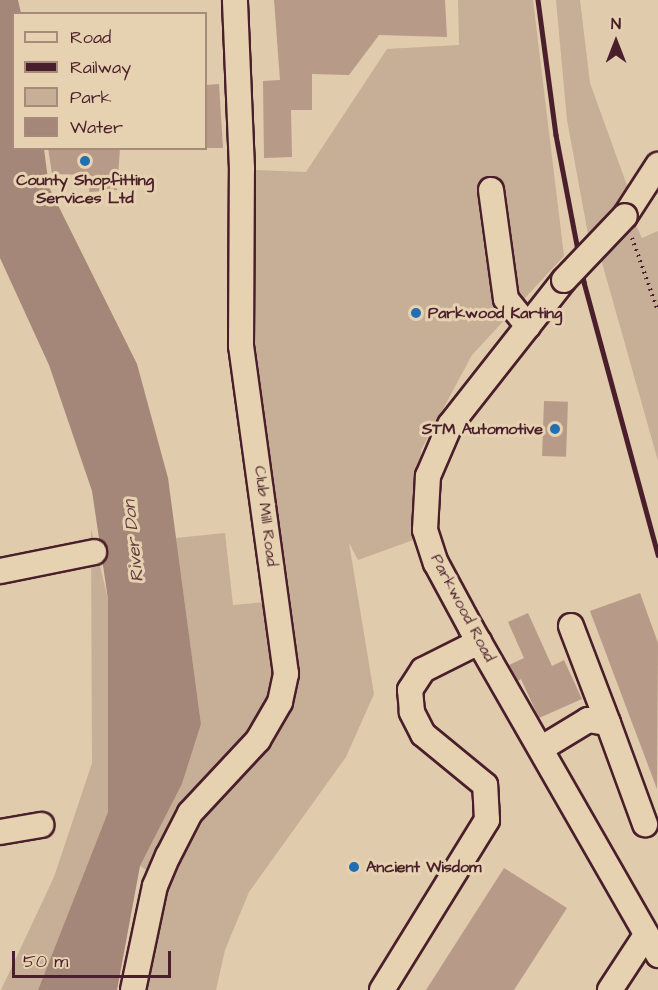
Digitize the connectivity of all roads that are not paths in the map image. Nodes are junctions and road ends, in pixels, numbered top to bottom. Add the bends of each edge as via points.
1 (235, 0) edge
2 (658, 165) edge
3 (491, 190) dead end
4 (528, 326) junction
5 (94, 552) dead end
6 (0, 571) edge
7 (571, 626) dead end
8 (479, 642) junction
9 (608, 723) junction
10 (542, 748) junction
11 (645, 824) dead end
12 (41, 825) dead end
13 (0, 832) edge
14 (652, 945) edge
15 (133, 990) edge
16 (382, 990) edge
17 (610, 990) edge

1 - 15 street, Club Mill Road via 242,169 241,346 286,674 280,702 258,740 190,813 168,856 154,886
2 - 4 street, Parkwood Road, bridge via 625,216 564,280
3 - 4 street via 506,299
4 - 8 street, Parkwood Road via 450,425 428,476 425,530 436,563
5 - 6 street
7 - 9 street
8 - 10 street, Parkwood Road
8 - 16 street via 423,670 410,690 412,712 423,734 485,785 487,820
9 - 10 street via 588,720
9 - 11 street
10 - 14 street, Parkwood Road
12 - 13 street
14 - 17 street

